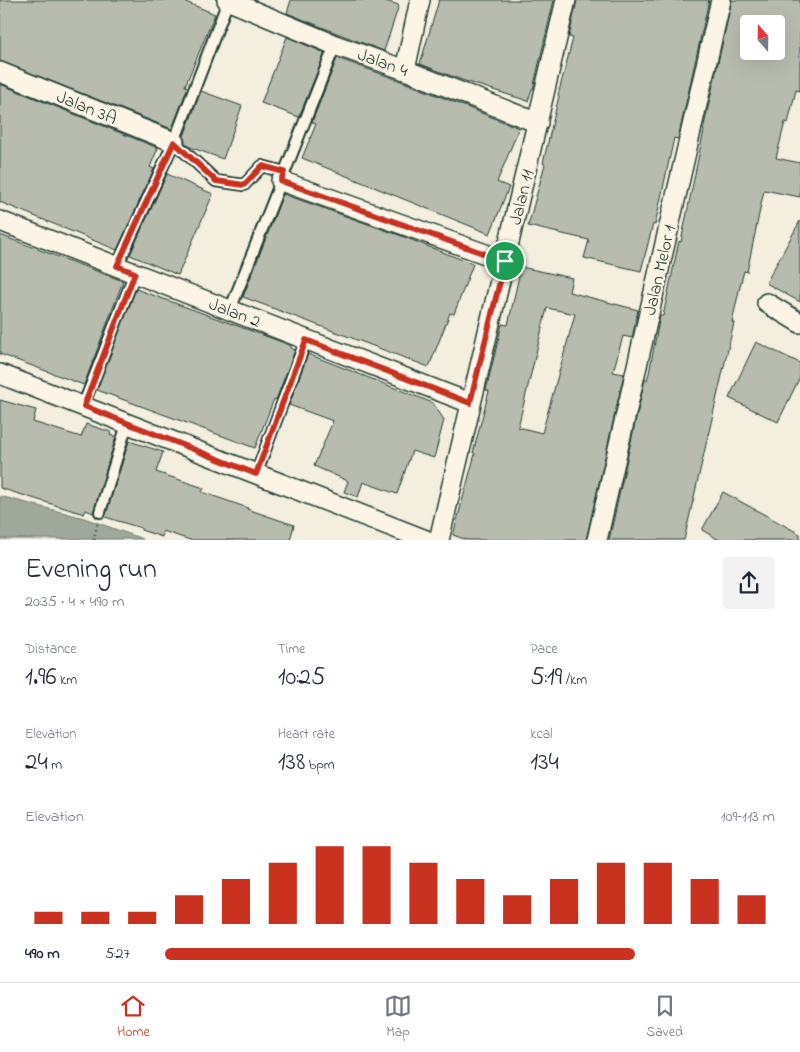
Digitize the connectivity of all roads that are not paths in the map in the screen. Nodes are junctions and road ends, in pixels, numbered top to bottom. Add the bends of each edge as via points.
1 (228, 0) edge
2 (420, 0) edge
3 (566, 0) edge
4 (721, 0) edge
5 (266, 8) edge
6 (335, 45) junction
7 (405, 70) junction
8 (0, 72) edge
9 (538, 124) junction
10 (174, 142) junction
11 (282, 176) junction
12 (0, 221) edge
13 (505, 261) junction
14 (117, 266) junction
15 (135, 273) junction
16 (767, 303) dead end
17 (230, 310) junction
18 (800, 323) edge
19 (306, 340) junction
20 (0, 374) edge
21 (470, 403) junction
22 (84, 406) junction
23 (127, 424) junction
24 (256, 474) junction
25 (100, 512) dead end
26 (426, 540) edge
27 (439, 540) edge
28 (597, 540) edge

1 - 5 street, Jalan 4
1 - 10 lane
2 - 7 street
3 - 9 street, Jalan 11
4 - 28 street, Jalan Melor 1
5 - 6 street, Jalan 4
6 - 7 street, Jalan 4
6 - 11 lane
7 - 9 street, Jalan 4
8 - 10 street, Jalan 3A
9 - 13 street, Jalan 11
10 - 11 lane via 216,181 244,185 262,166
10 - 14 lane
11 - 13 street
11 - 17 lane
12 - 14 street, Jalan 2
13 - 21 street, Jalan 11
14 - 15 street, Jalan 2
15 - 17 street, Jalan 2
15 - 22 lane
16 - 18 street
17 - 19 street, Jalan 2
19 - 21 street, Jalan 2
19 - 24 lane
20 - 22 street
21 - 27 street, Jalan 11
22 - 23 street
23 - 24 street
23 - 25 lane
24 - 26 street

